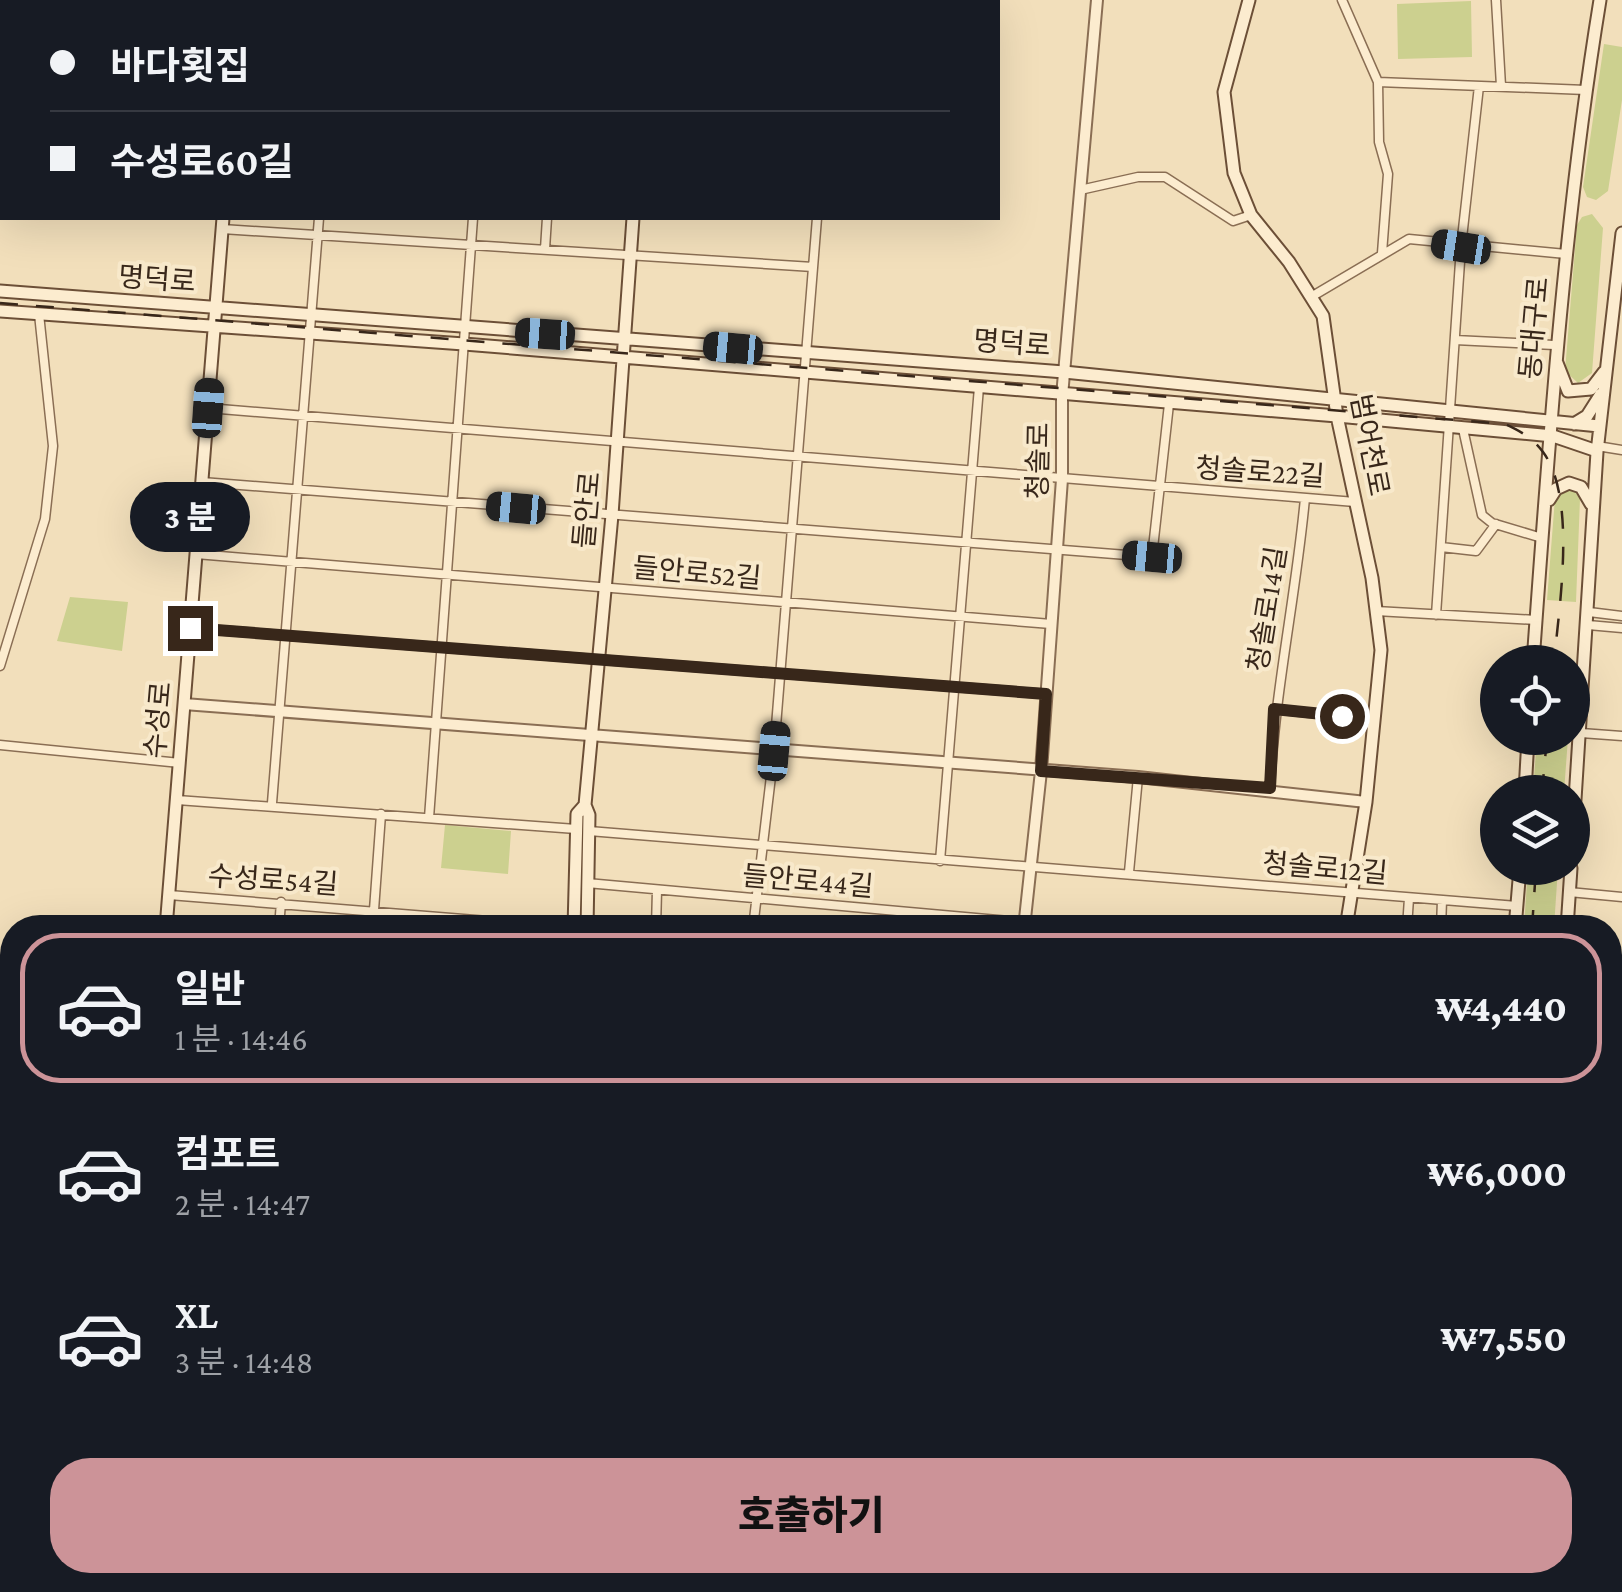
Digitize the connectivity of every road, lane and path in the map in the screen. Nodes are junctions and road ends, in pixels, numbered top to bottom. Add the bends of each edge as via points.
1 (1097, 0) edge
2 (1249, 0) edge
3 (1342, 0) edge
4 (1496, 0) edge
5 (1600, 0) edge
6 (1378, 82) junction
7 (1479, 86) junction
8 (1501, 86) junction
9 (1586, 90) junction
10 (1080, 190) junction
11 (1251, 215) junction
12 (319, 220) edge
13 (473, 220) edge
14 (547, 220) edge
15 (633, 220) edge
16 (817, 220) edge
17 (223, 223) edge
18 (1622, 232) edge
19 (318, 234) junction
20 (472, 242) junction
21 (1461, 247) junction
22 (544, 249) junction
23 (1382, 254) junction
24 (1566, 254) junction
25 (631, 256) junction
26 (813, 267) junction
27 (0, 291) edge
28 (1312, 297) junction
29 (216, 309) junction
30 (0, 311) edge
31 (39, 314) junction
32 (311, 315) junction
33 (214, 327) junction
34 (465, 328) junction
35 (309, 334) junction
36 (624, 339) junction
37 (1454, 340) junction
38 (464, 344) junction
39 (1554, 350) junction
40 (806, 353) junction
41 (622, 359) junction
42 (1605, 369) junction
43 (1064, 372) junction
44 (804, 374) junction
45 (979, 387) junction
46 (1602, 392) junction
47 (1062, 396) junction
48 (1334, 397) junction
49 (1169, 404) junction
50 (208, 408) junction
51 (1450, 410) junction
52 (1337, 416) junction
53 (302, 419) junction
54 (1554, 420) junction
55 (1579, 422) junction
56 (1599, 426) junction
57 (1456, 428) junction
58 (1566, 429) junction
59 (456, 430) junction
60 (1553, 436) junction
61 (1578, 443) junction
62 (617, 444) junction
63 (1597, 448) junction
64 (1622, 450) edge
65 (798, 458) junction
66 (972, 472) junction
67 (1062, 479) junction
68 (202, 482) junction
69 (1162, 487) junction
70 (298, 490) junction
71 (1595, 496) junction
72 (1306, 498) junction
73 (451, 502) junction
74 (1356, 502) junction
75 (1594, 513) junction
76 (612, 515) junction
77 (1544, 517) junction
78 (1496, 524) junction
79 (792, 529) junction
80 (1542, 538) junction
81 (966, 543) junction
82 (1441, 548) junction
83 (1057, 550) junction
84 (196, 554) junction
85 (291, 562) junction
86 (444, 574) junction
87 (606, 588) junction
88 (786, 603) junction
89 (1376, 612) junction
90 (1436, 615) junction
91 (1622, 616) edge
92 (960, 617) junction
93 (1588, 619) junction
94 (1536, 620) junction
95 (1051, 624) junction
96 (190, 628) junction
97 (1622, 628) edge
98 (284, 633) junction
99 (439, 645) junction
100 (1534, 645) edge
101 (1586, 645) edge
102 (600, 658) junction
103 (0, 666) edge
104 (780, 673) junction
105 (954, 687) junction
106 (1046, 694) junction
107 (184, 704) junction
108 (1274, 709) junction
109 (280, 711) junction
110 (1376, 720) junction
111 (432, 724) junction
112 (1590, 732) edge
113 (1622, 736) edge
114 (591, 737) junction
115 (0, 745) edge
116 (774, 751) junction
117 (180, 763) junction
118 (949, 765) junction
119 (1041, 771) junction
120 (1138, 777) junction
121 (1270, 788) junction
122 (177, 800) junction
123 (1366, 802) junction
124 (272, 803) junction
125 (381, 814) junction
126 (429, 818) junction
127 (582, 830) junction
128 (760, 848) junction
129 (940, 862) junction
130 (1030, 868) junction
131 (1129, 872) junction
132 (587, 884) junction
133 (1519, 885) edge
134 (1570, 885) edge
135 (657, 890) junction
136 (1569, 892) junction
137 (1352, 894) junction
138 (169, 895) junction
139 (1622, 897) edge
140 (1409, 898) junction
141 (756, 899) junction
142 (1442, 900) junction
143 (281, 902) junction
144 (1517, 906) junction
145 (374, 910) junction
146 (167, 915) edge
147 (280, 915) edge
148 (409, 915) edge
149 (575, 915) edge
150 (587, 915) edge
151 (656, 915) edge
152 (754, 915) edge
153 (921, 915) edge
154 (1025, 915) edge
155 (1348, 915) edge
156 (1408, 915) edge
157 (1441, 915) edge
158 (1516, 915) edge
159 (1568, 915) edge

1 - 10 street, 청솔로
2 - 11 main road, 범어천로 via 1225,77 1224,110 1234,173
3 - 6 street
4 - 8 street
5 - 9 main road, 동대구로
6 - 7 street
6 - 23 street via 1379,142 1388,174
7 - 8 street
7 - 21 street
8 - 9 street
9 - 24 main road, 동대구로
10 - 11 street via 1165,177 1233,222
10 - 43 street, 청솔로
11 - 28 main road, 범어천로
12 - 19 street
13 - 20 street
14 - 22 street
15 - 25 main road, 들안로
16 - 26 street, 들안로52길
17 - 19 street
17 - 29 main road, 수성로
18 - 42 main road
19 - 20 street
19 - 32 street
20 - 22 street
20 - 34 street
21 - 23 street via 1408,239
21 - 24 street
21 - 37 street
22 - 25 street
23 - 28 street
24 - 39 main road, 동대구로
25 - 26 street
25 - 36 main road, 들안로
26 - 40 street, 들안로52길
27 - 29 main road, 명덕로
28 - 48 main road, 범어천로 via 1330,344
29 - 32 main road, 명덕로
29 - 33 main road, 수성로
30 - 31 main road, 명덕로
31 - 33 main road, 명덕로
31 - 103 street via 53,446 47,501 35,564
32 - 34 main road, 명덕로
32 - 35 street
33 - 35 main road, 명덕로
33 - 50 main road, 수성로
34 - 36 main road, 명덕로
34 - 38 street
35 - 38 main road, 명덕로
35 - 53 street
36 - 40 main road, 명덕로
36 - 41 main road, 들안로
37 - 39 street
37 - 51 street
38 - 41 main road, 명덕로
38 - 59 street
39 - 42 main road via 1568,391 1591,389
39 - 54 main road, 동대구로
40 - 43 main road, 명덕로
40 - 44 street, 들안로52길
41 - 44 main road, 명덕로
41 - 62 main road, 들안로
42 - 46 main road
43 - 47 street, 청솔로
43 - 48 main road, 명덕로
44 - 45 main road, 명덕로
44 - 65 street, 들안로52길
45 - 47 main road, 명덕로
45 - 66 street
46 - 55 main road
46 - 56 main road
47 - 49 main road, 명덕로
47 - 67 street, 청솔로
48 - 51 main road, 명덕로
48 - 52 main road, 범어천로
49 - 52 main road, 명덕로
49 - 69 street, 청솔로22길
50 - 53 street, 청솔로22길
50 - 68 main road, 수성로
51 - 54 main road, 명덕로
51 - 57 street
52 - 57 main road, 명덕로
52 - 74 main road, 범어천로
53 - 59 street, 청솔로22길
53 - 70 street
54 - 55 main road, 명덕로
54 - 58 main road
54 - 60 main road, 동대구로
55 - 56 main road, 명덕로
55 - 58 main road
56 - 63 main road
57 - 60 main road, 명덕로
57 - 78 street via 1479,509
57 - 82 street
58 - 60 main road
58 - 61 main road
59 - 62 street, 청솔로22길
59 - 73 street
60 - 61 main road, 명덕로
60 - 77 main road, 동대구로
61 - 63 main road, 명덕로
61 - 71 main road
62 - 65 street, 청솔로22길
62 - 76 main road, 들안로
63 - 64 street
63 - 71 main road
65 - 66 street, 청솔로22길
65 - 79 street, 들안로52길
66 - 67 street, 청솔로22길
66 - 81 street
67 - 69 street, 청솔로22길
67 - 83 street, 청솔로
68 - 70 street
68 - 84 main road, 수성로
69 - 72 street, 청솔로22길
69 - 83 street via 1152,557
70 - 73 street
70 - 85 street
71 - 75 main road
72 - 74 street, 청솔로22길
72 - 108 street, 청솔로14길 via 1292,625
73 - 76 street
73 - 86 street
74 - 89 main road, 범어천로
75 - 77 main road via 1589,495 1569,483 1551,495
75 - 93 main road
76 - 79 street
76 - 87 main road, 들안로
77 - 80 main road, 동대구로
78 - 80 street
78 - 82 street via 1473,556
79 - 81 street
79 - 88 street, 들안로52길
80 - 94 main road, 동대구로
81 - 83 street
81 - 92 street
82 - 90 street
83 - 95 street, 청솔로
84 - 85 street, 들안로52길
84 - 96 main road, 수성로
85 - 86 street, 들안로52길
85 - 98 street
86 - 87 street, 들안로52길
86 - 99 street
87 - 88 street, 들안로52길
87 - 102 main road, 들안로
88 - 92 street, 들안로52길
88 - 104 street
89 - 90 street
89 - 110 main road, 범어천로
90 - 94 street
91 - 93 street
92 - 95 street, 들안로52길
92 - 105 street
93 - 97 street
93 - 101 main road
94 - 100 main road, 동대구로
95 - 106 street, 청솔로
96 - 98 street
96 - 107 main road, 수성로
98 - 99 street
98 - 109 street
99 - 102 street
99 - 111 street
102 - 104 street
102 - 114 main road, 들안로
104 - 105 street
104 - 116 street
105 - 106 street
105 - 118 street
106 - 119 street, 청솔로
107 - 109 street
107 - 117 main road, 수성로
108 - 110 street
108 - 121 street, 청솔로14길
109 - 111 street
109 - 124 street
110 - 123 main road, 범어천로
111 - 114 street
111 - 126 street
112 - 113 street
114 - 116 street
114 - 127 main road, 들안로 via 585,805 577,814
115 - 117 street
116 - 118 street
116 - 128 street
117 - 122 main road, 수성로
118 - 119 street
118 - 129 street
119 - 120 street
119 - 130 street, 청솔로
120 - 121 street
120 - 131 street
121 - 123 street
122 - 124 street, 청솔로12길
122 - 138 main road, 수성로
123 - 137 main road, 범어천로
124 - 125 street, 청솔로12길
125 - 126 street, 청솔로12길
125 - 145 street, 수성로54길
126 - 127 street, 청솔로12길
127 - 128 street, 청솔로12길
127 - 132 main road, 들안로
127 - 149 main road, 들안로
128 - 129 street, 청솔로12길
128 - 141 street
129 - 130 street, 청솔로12길
130 - 131 street, 청솔로12길
130 - 154 street, 청솔로
131 - 137 street, 청솔로12길
132 - 135 street, 들안로44길
132 - 150 main road, 들안로
133 - 144 main road
134 - 136 main road
135 - 141 street, 들안로44길
135 - 151 street
136 - 139 street
136 - 159 main road
137 - 140 street, 청솔로12길
137 - 155 main road, 범어천로
138 - 143 street, 수성로54길
138 - 146 main road, 수성로
140 - 142 street, 청솔로12길
140 - 156 street
141 - 152 street
141 - 153 street, 들안로44길
142 - 144 street, 청솔로12길
142 - 157 street
143 - 145 street, 수성로54길
143 - 147 street
144 - 158 main road
145 - 148 street, 수성로54길

